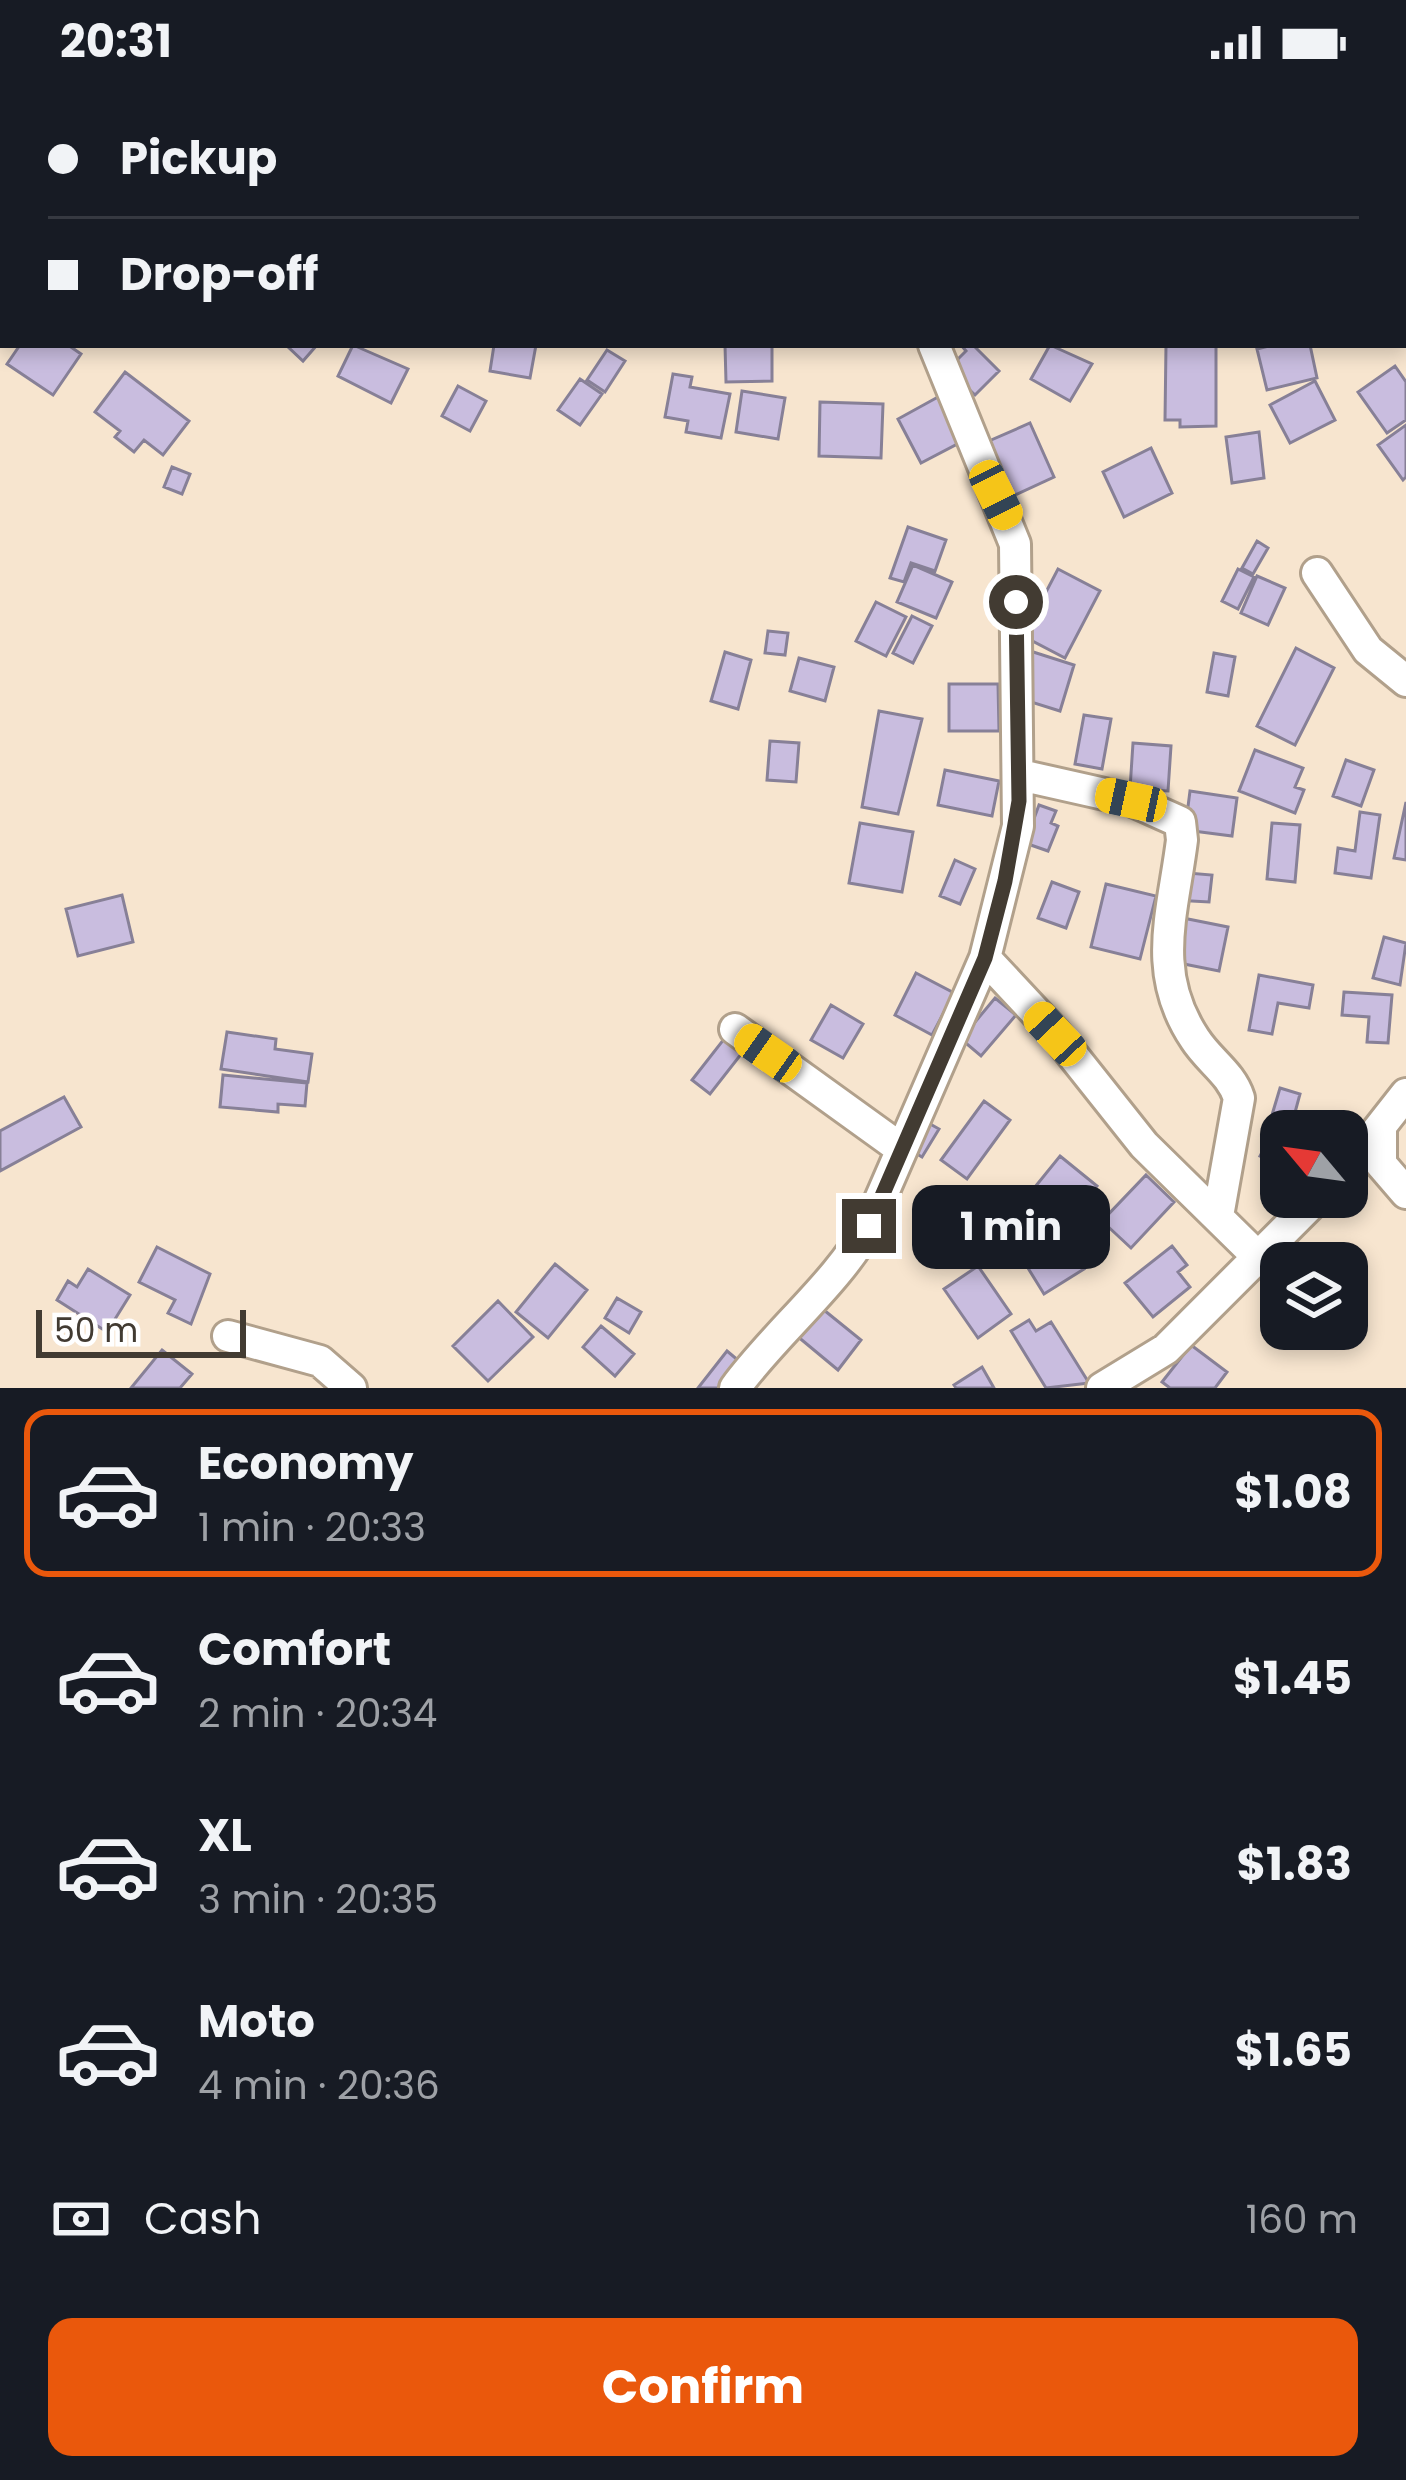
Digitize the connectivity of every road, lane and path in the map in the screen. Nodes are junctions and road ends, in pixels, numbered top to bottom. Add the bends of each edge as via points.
1 (935, 348) edge
2 (1317, 573) dead end
3 (1406, 681) edge
4 (1020, 775) junction
5 (985, 958) junction
6 (735, 1029) dead end
7 (1406, 1094) edge
8 (1382, 1132) junction
9 (1368, 1147) edge
10 (900, 1148) junction
11 (1406, 1193) edge
12 (1218, 1216) junction
13 (1296, 1218) edge
14 (1257, 1256) junction
15 (228, 1336) dead end
16 (351, 1388) edge
17 (735, 1388) edge
18 (1102, 1388) edge

1 - 4 street via 1015,544
2 - 3 street via 1368,650
4 - 5 street via 1018,826
4 - 12 street via 1131,800 1180,822 1167,979 1192,1035 1239,1098
5 - 10 street
5 - 12 street via 1144,1145
6 - 10 street
7 - 8 street
8 - 9 street
8 - 11 street via 1381,1164
10 - 17 street via 853,1257
12 - 14 street
13 - 14 street
14 - 18 street via 1166,1348
15 - 16 street via 320,1360

